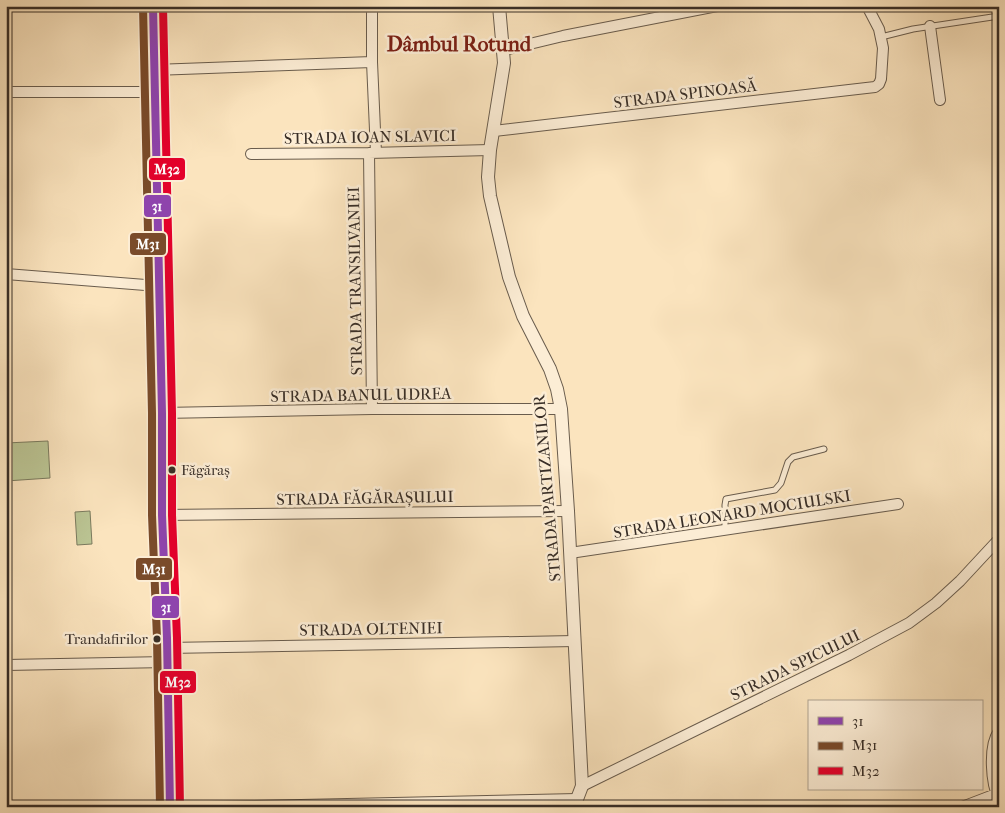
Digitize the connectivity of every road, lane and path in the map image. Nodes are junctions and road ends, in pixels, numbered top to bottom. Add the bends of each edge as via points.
1 (153, 6) edge
2 (372, 6) edge
3 (499, 6) edge
4 (717, 6) edge
5 (867, 6) edge
6 (999, 16) edge
7 (930, 26) junction
8 (881, 37) junction
9 (504, 50) junction
10 (372, 62) junction
11 (154, 70) junction
12 (6, 92) edge
13 (154, 92) junction
14 (940, 100) dead end
15 (494, 131) junction
16 (490, 150) junction
17 (372, 153) junction
18 (251, 154) dead end
19 (6, 274) edge
20 (158, 286) junction
21 (372, 409) junction
22 (561, 409) junction
23 (162, 413) junction
24 (824, 449) dead end
25 (898, 504) dead end
26 (568, 511) junction
27 (162, 515) junction
28 (725, 529) junction
29 (999, 539) edge
30 (570, 554) junction
31 (575, 641) junction
32 (167, 655) junction
33 (6, 665) edge
34 (997, 734) edge
35 (582, 786) junction
36 (998, 797) edge
37 (575, 803) edge
38 (170, 807) edge
39 (207, 807) edge
40 (962, 807) edge

1 - 11 main road
2 - 10 street, STRADA TRANSILVANIEI
3 - 9 street, STRADA PARTIZANILOR
4 - 9 street
5 - 8 street
6 - 7 lane
7 - 8 lane
7 - 14 street
8 - 15 street, STRADA SPINOASĂ via 881,79 875,87
9 - 15 street, STRADA PARTIZANILOR
10 - 11 street
10 - 17 street, STRADA TRANSILVANIEI
11 - 13 main road
12 - 13 street
13 - 20 main road
15 - 16 street, STRADA PARTIZANILOR
16 - 17 street, STRADA IOAN SLAVICI
16 - 22 street, STRADA PARTIZANILOR via 490,196 509,277 523,316 550,369
17 - 18 street, STRADA IOAN SLAVICI
17 - 21 street, STRADA TRANSILVANIEI
19 - 20 street
20 - 23 main road
21 - 22 street, STRADA BANUL UDREA
21 - 23 street, STRADA BANUL UDREA
22 - 26 street, STRADA PARTIZANILOR
23 - 27 main road
24 - 28 lane via 793,457 788,462 782,483 775,490 726,499
25 - 28 street, STRADA LEONARD MOCIULSKI
26 - 27 street, STRADA FĂGĂRAȘULUI
26 - 30 street, STRADA PARTIZANILOR
27 - 32 main road
28 - 30 street, STRADA LEONARD MOCIULSKI
29 - 35 street, STRADA SPICULUI via 960,581 909,623
30 - 31 street, STRADA PARTIZANILOR
31 - 32 street, STRADA OLTENIEI
31 - 35 street, STRADA PARTIZANILOR
32 - 33 street, STRADA OLTENIEI
32 - 38 main road
34 - 36 street via 992,755
35 - 37 street, STRADA PARTIZANILOR
36 - 40 street
37 - 39 street

